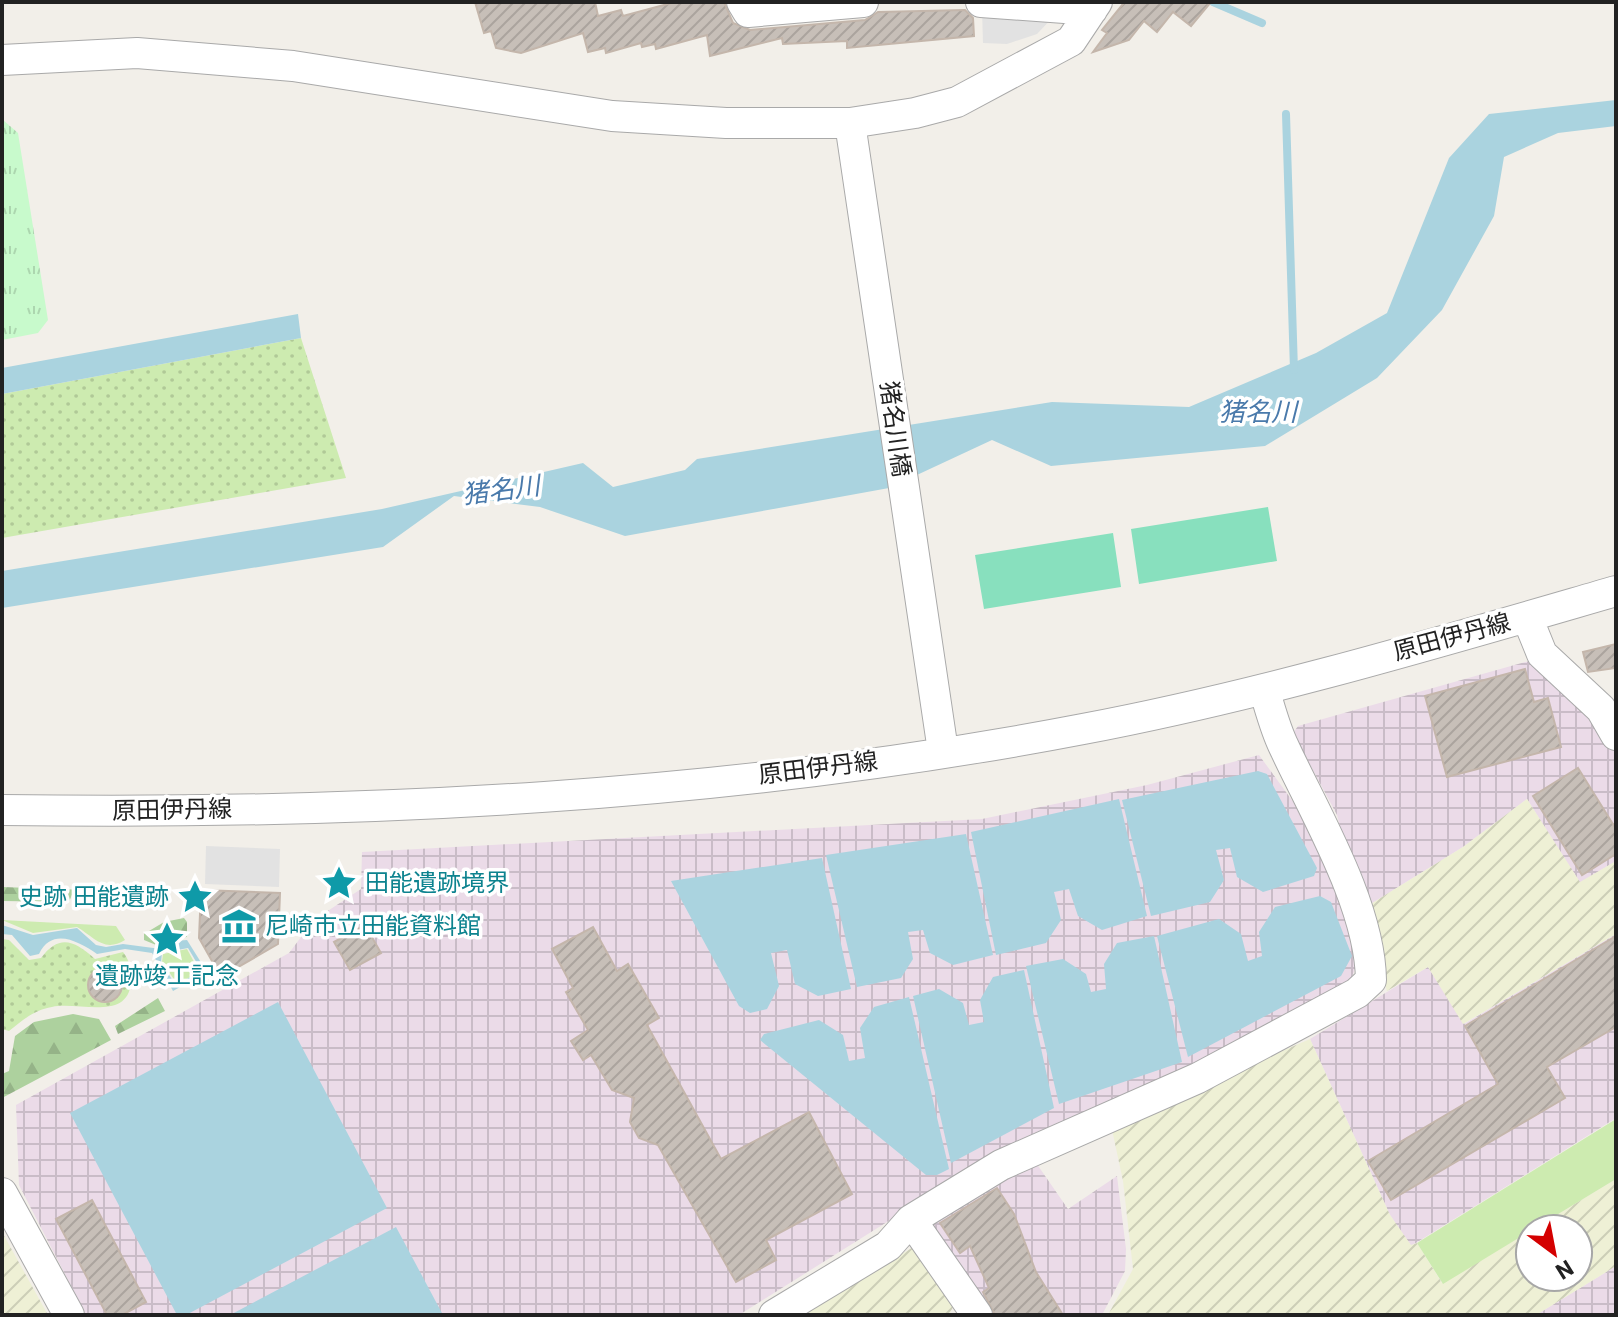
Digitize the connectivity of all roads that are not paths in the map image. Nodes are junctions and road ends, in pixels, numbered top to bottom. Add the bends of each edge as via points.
1 (742, 2) edge
2 (981, 2) edge
3 (846, 3) edge
4 (1095, 6) edge
5 (2, 60) edge
6 (850, 123) junction
7 (1616, 591) edge
8 (1527, 617) junction
9 (1264, 689) junction
10 (1616, 735) edge
11 (943, 751) junction
12 (2, 810) edge
13 (2, 1193) edge
14 (911, 1220) junction
15 (69, 1315) edge
16 (774, 1315) edge
17 (977, 1315) edge

1 - 3 street via 748,12
2 - 4 street
4 - 6 street via 1071,41 957,102
5 - 6 street via 137,53 293,66 612,116
6 - 11 street, 猪名川橋
7 - 8 street, 原田伊丹線
8 - 9 street, 原田伊丹線
8 - 10 street via 1542,654 1601,709
9 - 11 street, 原田伊丹線 via 1082,729
9 - 14 street via 1282,744 1337,853 1371,960 1371,980 1357,993 1198,1078 1001,1165
11 - 12 street, 原田伊丹線 via 598,791 329,807
13 - 15 street
14 - 16 street via 888,1246
14 - 17 street

